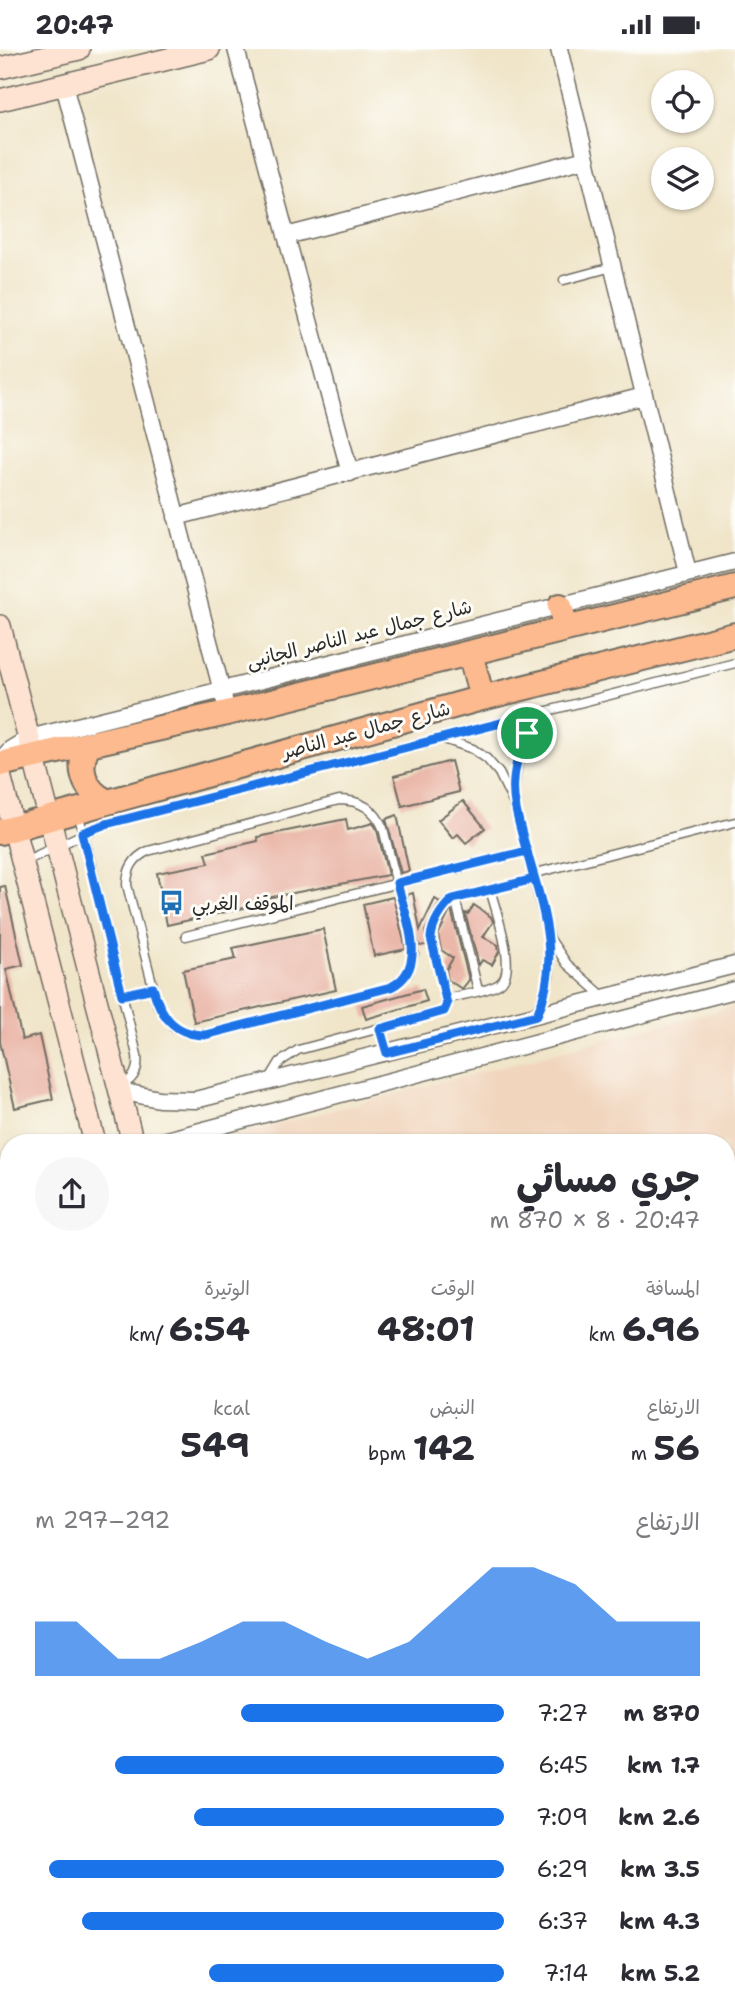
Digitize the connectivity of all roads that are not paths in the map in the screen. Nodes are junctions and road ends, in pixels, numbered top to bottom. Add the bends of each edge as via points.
1 (79, 49) edge
2 (209, 49) edge
3 (236, 49) edge
4 (559, 49) edge
5 (0, 68) edge
6 (64, 85) junction
7 (0, 100) edge
8 (586, 159) junction
9 (286, 236) junction
10 (612, 267) junction
11 (564, 280) dead end
12 (645, 396) junction
13 (350, 473) junction
14 (176, 517) junction
15 (735, 562) edge
16 (688, 573) junction
17 (735, 587) edge
18 (563, 617) junction
19 (0, 626) edge
20 (735, 635) edge
21 (470, 653) junction
22 (735, 663) edge
23 (482, 698) junction
24 (224, 702) junction
25 (540, 713) junction
26 (440, 738) junction
27 (89, 744) junction
28 (31, 747) junction
29 (0, 762) edge
30 (0, 775) edge
31 (106, 801) junction
32 (514, 804) junction
33 (50, 817) junction
34 (80, 821) junction
35 (735, 822) edge
36 (7, 830) edge
37 (57, 846) junction
38 (527, 851) junction
39 (23, 862) junction
40 (533, 876) junction
41 (397, 883) junction
42 (490, 890) junction
43 (455, 898) junction
44 (186, 936) dead end
45 (548, 936) junction
46 (735, 965) edge
47 (153, 988) junction
48 (478, 990) junction
49 (735, 990) edge
50 (122, 995) junction
51 (605, 998) junction
52 (445, 999) junction
53 (537, 1015) junction
54 (380, 1029) junction
55 (387, 1053) junction
56 (267, 1084) junction
57 (119, 1089) junction
58 (93, 1134) edge
59 (131, 1134) edge
60 (189, 1134) edge

1 - 5 main road
2 - 6 main road
3 - 9 street
4 - 8 street
6 - 7 main road
6 - 14 street
8 - 9 street
8 - 10 street
9 - 13 street
10 - 11 lane
10 - 12 street
12 - 13 street
12 - 16 street
13 - 14 street
14 - 24 street
15 - 16 street, شارع جمال عبد الناصر الجانبى
16 - 18 street, شارع جمال عبد الناصر الجانبى
17 - 18 main road
18 - 21 main road
18 - 24 street, شارع جمال عبد الناصر الجانبى
19 - 28 main road
20 - 23 main road, شارع جمال عبد الناصر
21 - 23 main road
21 - 24 main road
22 - 25 lane
23 - 31 main road, شارع جمال عبد الناصر
24 - 27 main road
24 - 28 street, شارع جمال عبد الناصر الجانبى
25 - 26 lane
25 - 32 lane via 518,756
26 - 32 lane via 487,759
26 - 34 lane via 106,824
27 - 28 main road
27 - 31 main road via 82,773 93,793
28 - 29 main road
28 - 33 main road
30 - 36 main road
31 - 34 main road, شارع جمال عبد الناصر
32 - 38 lane
33 - 34 main road, شارع جمال عبد الناصر
33 - 36 main road, شارع جمال عبد الناصر
33 - 37 main road
34 - 37 lane
34 - 50 lane
35 - 40 lane
36 - 39 main road
37 - 39 lane
37 - 57 main road
38 - 40 lane
38 - 41 lane
39 - 58 main road
40 - 42 lane
40 - 45 lane
41 - 44 lane
41 - 47 lane via 413,960 404,979 391,987 205,1035 181,1030 167,1020
41 - 47 lane via 380,822 364,806 348,800 148,851 130,869 127,885
42 - 43 lane
42 - 48 lane via 508,967 498,985
43 - 48 lane
43 - 52 lane via 430,934
45 - 51 lane via 567,964
45 - 53 lane via 549,976
46 - 51 street
47 - 50 lane
48 - 52 lane
49 - 60 street
50 - 57 lane via 138,1063 133,1077
51 - 53 street
52 - 54 lane via 441,1013
53 - 55 street
54 - 55 lane
54 - 56 lane via 293,1053 274,1069
55 - 56 street
56 - 57 street via 195,1100 159,1099
57 - 59 main road

